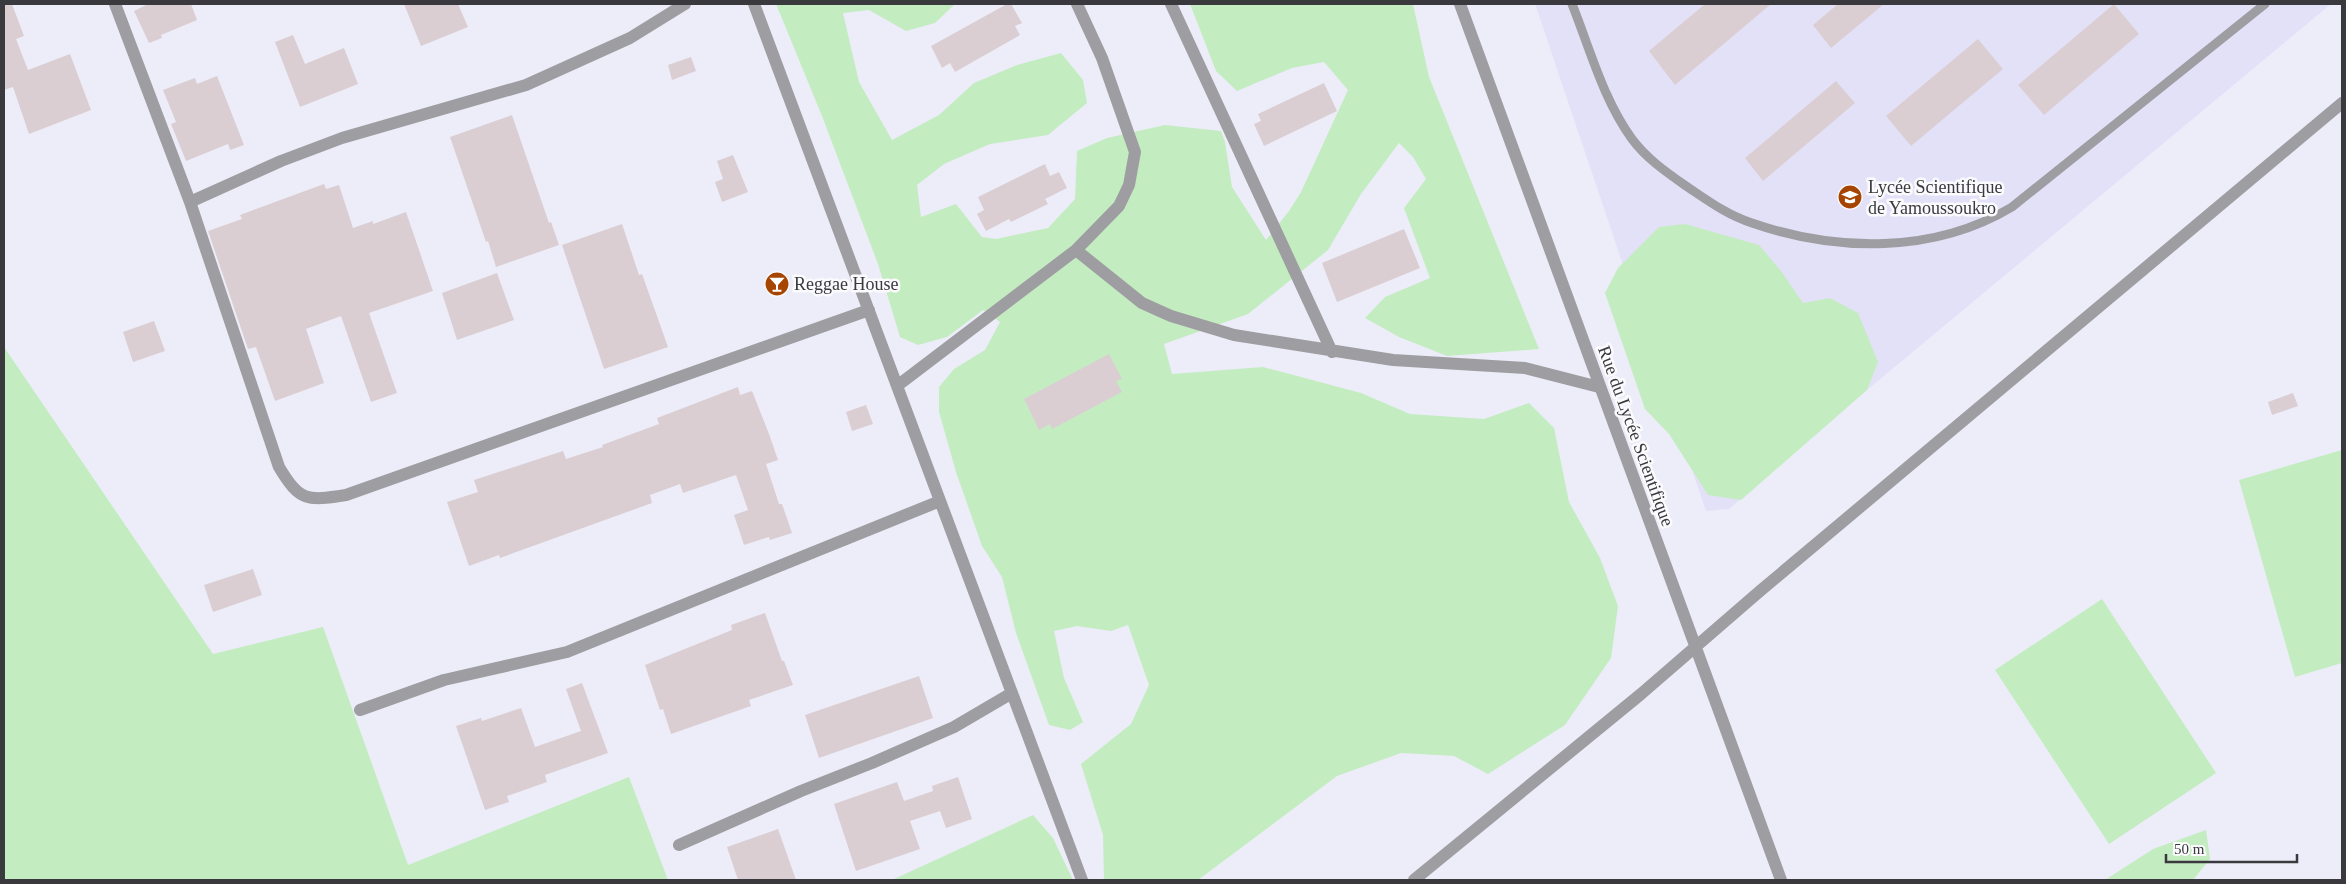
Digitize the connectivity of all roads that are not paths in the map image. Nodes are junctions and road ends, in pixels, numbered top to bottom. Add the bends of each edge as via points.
1 (115, 4) edge
2 (685, 4) edge
3 (754, 4) edge
4 (1077, 4) edge
5 (1171, 4) edge
6 (1460, 4) edge
7 (1572, 4) edge
8 (2265, 4) edge
9 (2342, 103) edge
10 (190, 202) junction
11 (1076, 250) junction
12 (869, 310) junction
13 (1332, 352) junction
14 (897, 386) junction
15 (1599, 387) junction
16 (940, 501) junction
17 (1695, 647) junction
18 (1012, 693) junction
19 (360, 710) dead end
20 (679, 845) dead end
21 (1082, 880) edge
22 (1414, 880) edge
23 (1781, 880) edge

1 - 10 street
2 - 10 street via 630,38 526,84 342,138 280,161
3 - 12 street
4 - 11 street via 1102,58 1134,152 1129,186 1119,206
5 - 13 street
6 - 15 street, Rue du Lycée Scientifique
7 - 8 lane via 1614,109 1632,140 1659,167 1719,208 1751,223 1842,244 1894,244 1927,240 1970,228 2012,207
9 - 17 street
10 - 12 street via 279,467 291,487 303,497 346,495
11 - 13 street via 1142,303 1171,316 1234,335
11 - 14 street
12 - 14 street
13 - 15 street via 1393,360 1525,368
14 - 16 street
15 - 17 street, Rue du Lycée Scientifique
16 - 18 street
16 - 19 street via 567,652 444,680
17 - 22 street
17 - 23 street, Rue du Lycée Scientifique
18 - 20 street via 954,727
18 - 21 street

